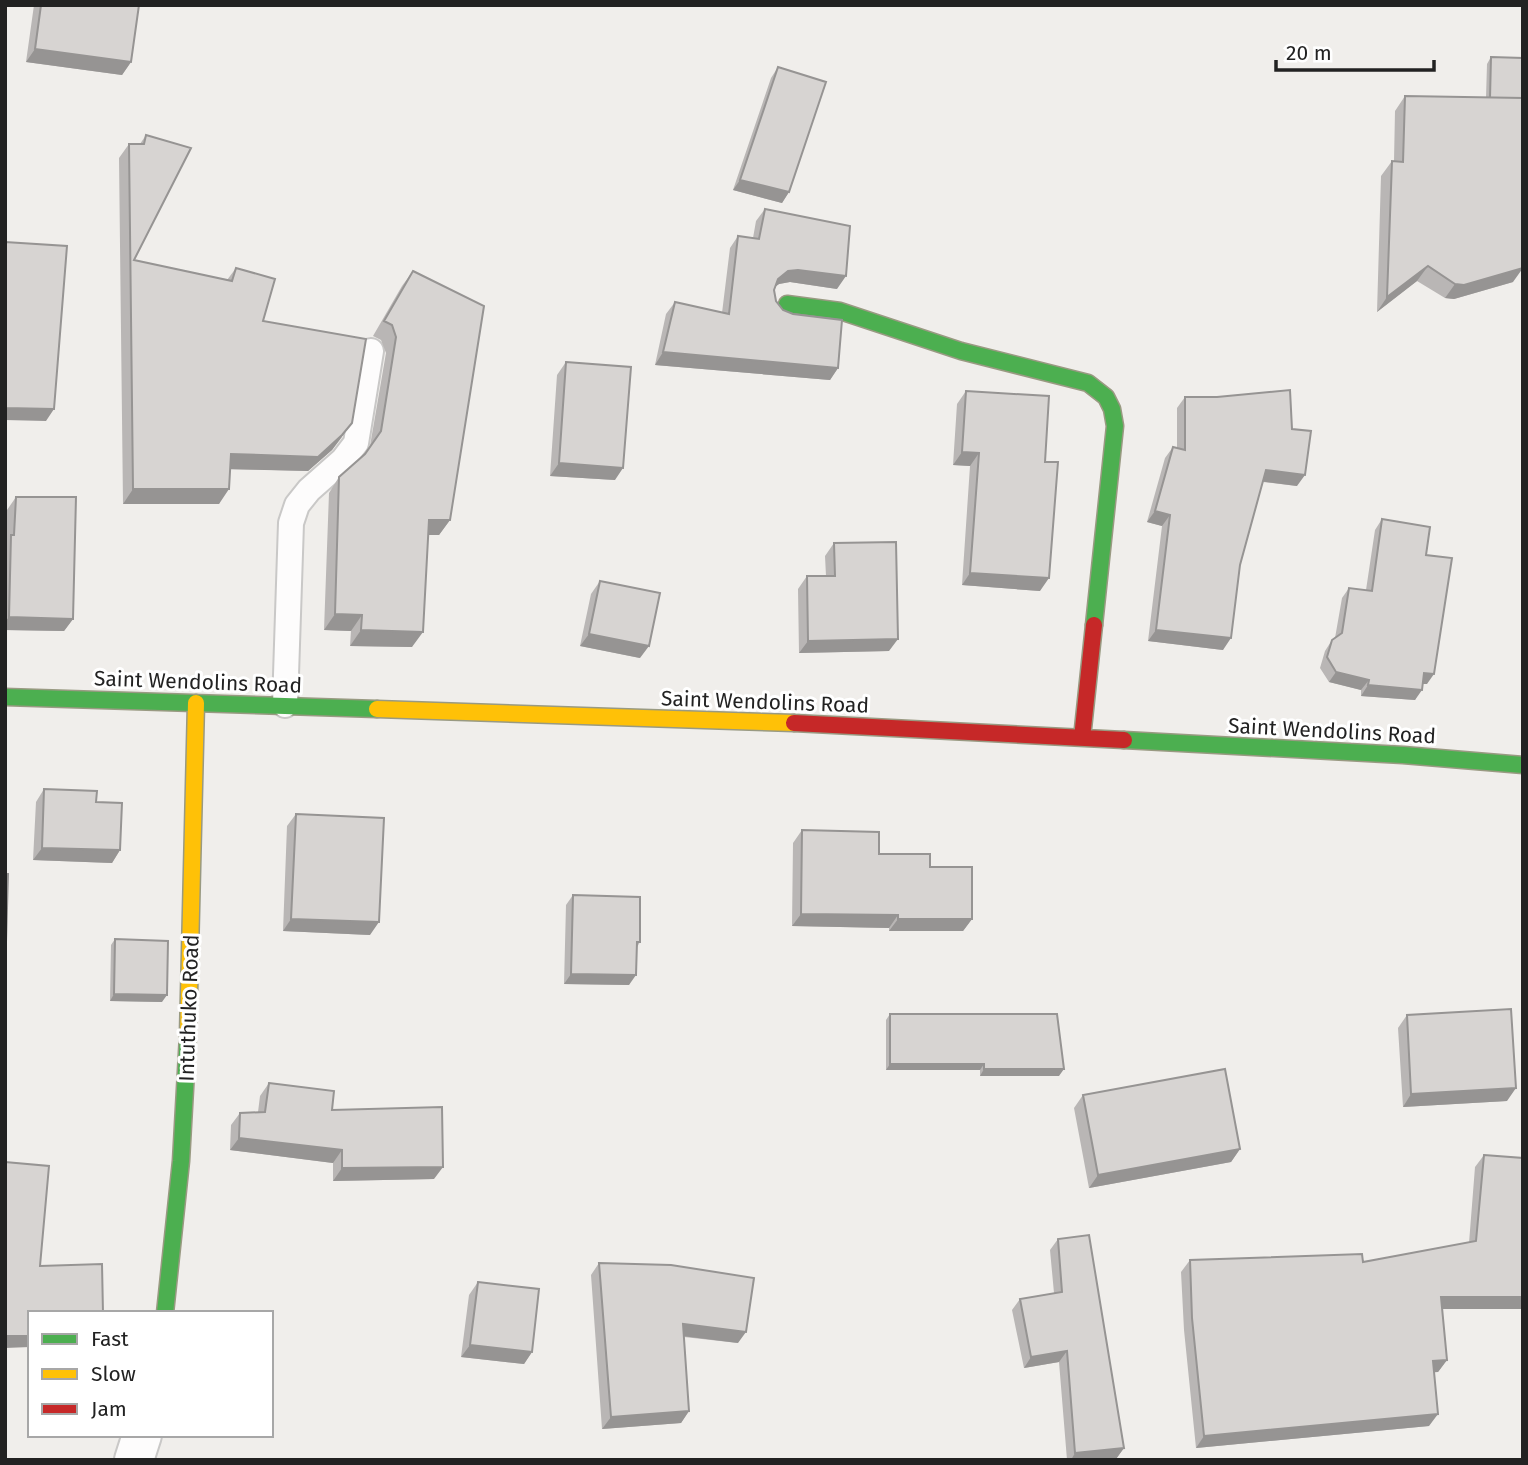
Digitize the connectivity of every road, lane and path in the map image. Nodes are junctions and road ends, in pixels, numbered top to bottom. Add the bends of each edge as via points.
1 (787, 304) dead end
2 (371, 351) dead end
3 (5, 697) edge
4 (196, 703) junction
5 (285, 705) junction
6 (1082, 738) junction
7 (1523, 765) edge
8 (165, 1311) edge
9 (141, 1437) edge
10 (134, 1460) edge

1 - 6 street via 851,314 961,352 1088,383 1106,397 1115,426
2 - 5 lane via 356,443 309,490 291,523
3 - 4 street, Saint Wendolins Road
4 - 5 street, Saint Wendolins Road
4 - 8 street, Intuthuko Road via 187,1079 177,1226
5 - 6 street, Saint Wendolins Road
6 - 7 street, Saint Wendolins Road
9 - 10 street

